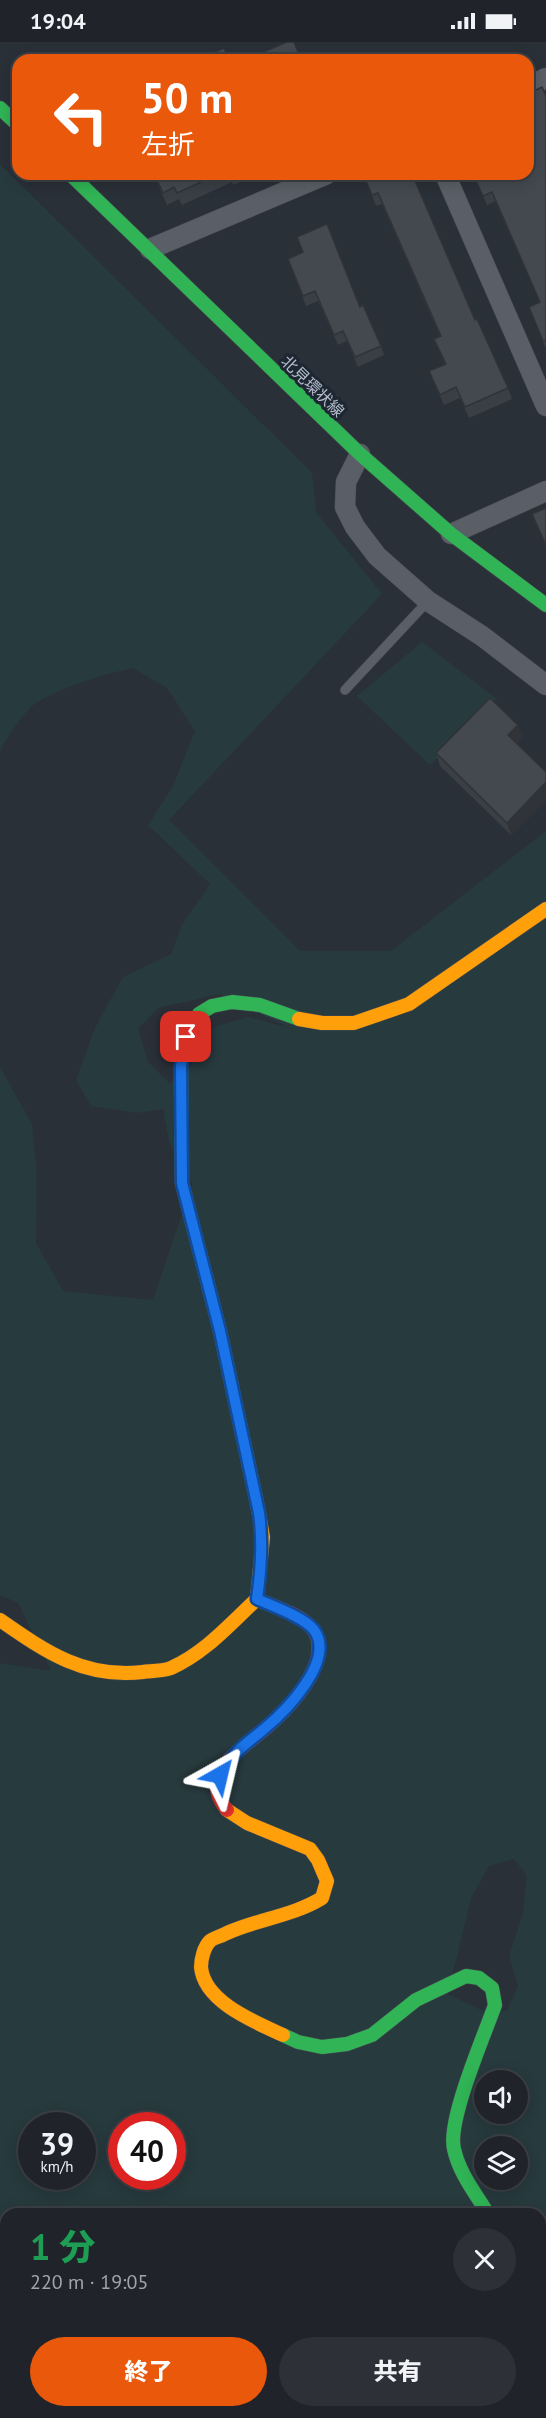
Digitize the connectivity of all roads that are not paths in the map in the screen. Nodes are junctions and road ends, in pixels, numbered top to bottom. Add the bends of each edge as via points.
1 (0, 108) edge
2 (12, 119) edge
3 (76, 180) edge
4 (313, 180) edge
5 (448, 180) edge
6 (150, 249) junction
7 (546, 406) edge
8 (360, 454) junction
9 (546, 491) edge
10 (451, 534) junction
11 (428, 601) junction
12 (546, 605) edge
13 (546, 686) edge
14 (345, 690) dead end
15 (546, 909) edge
16 (257, 1599) junction
17 (0, 1620) edge
18 (484, 2208) edge

1 - 2 street
3 - 6 street, 北見環状線
4 - 6 street
5 - 7 street
6 - 8 street, 北見環状線
8 - 10 street, 北見環状線
8 - 11 street via 346,482 345,507 377,556
9 - 10 street
10 - 12 street, 北見環状線
11 - 13 street via 482,636
11 - 14 lane
15 - 16 street via 409,1004 384,1013 354,1023 322,1023 293,1018 260,1005 232,1002 212,1006 199,1014 186,1037 181,1066 182,1183 220,1331 259,1513 263,1537
16 - 17 street via 202,1650 169,1669 124,1674 87,1670 44,1651
16 - 18 street via 314,1630 320,1645 319,1658 297,1695 267,1728 236,1753 220,1775 216,1790 223,1807 236,1818 309,1849 327,1881 322,1898 309,1906 232,1930 210,1941 201,1959 202,1976 215,1996 245,2018 298,2042 322,2047 372,2035 417,2000 466,1976 479,1978 492,1988 495,2005 453,2124 453,2148 461,2170

